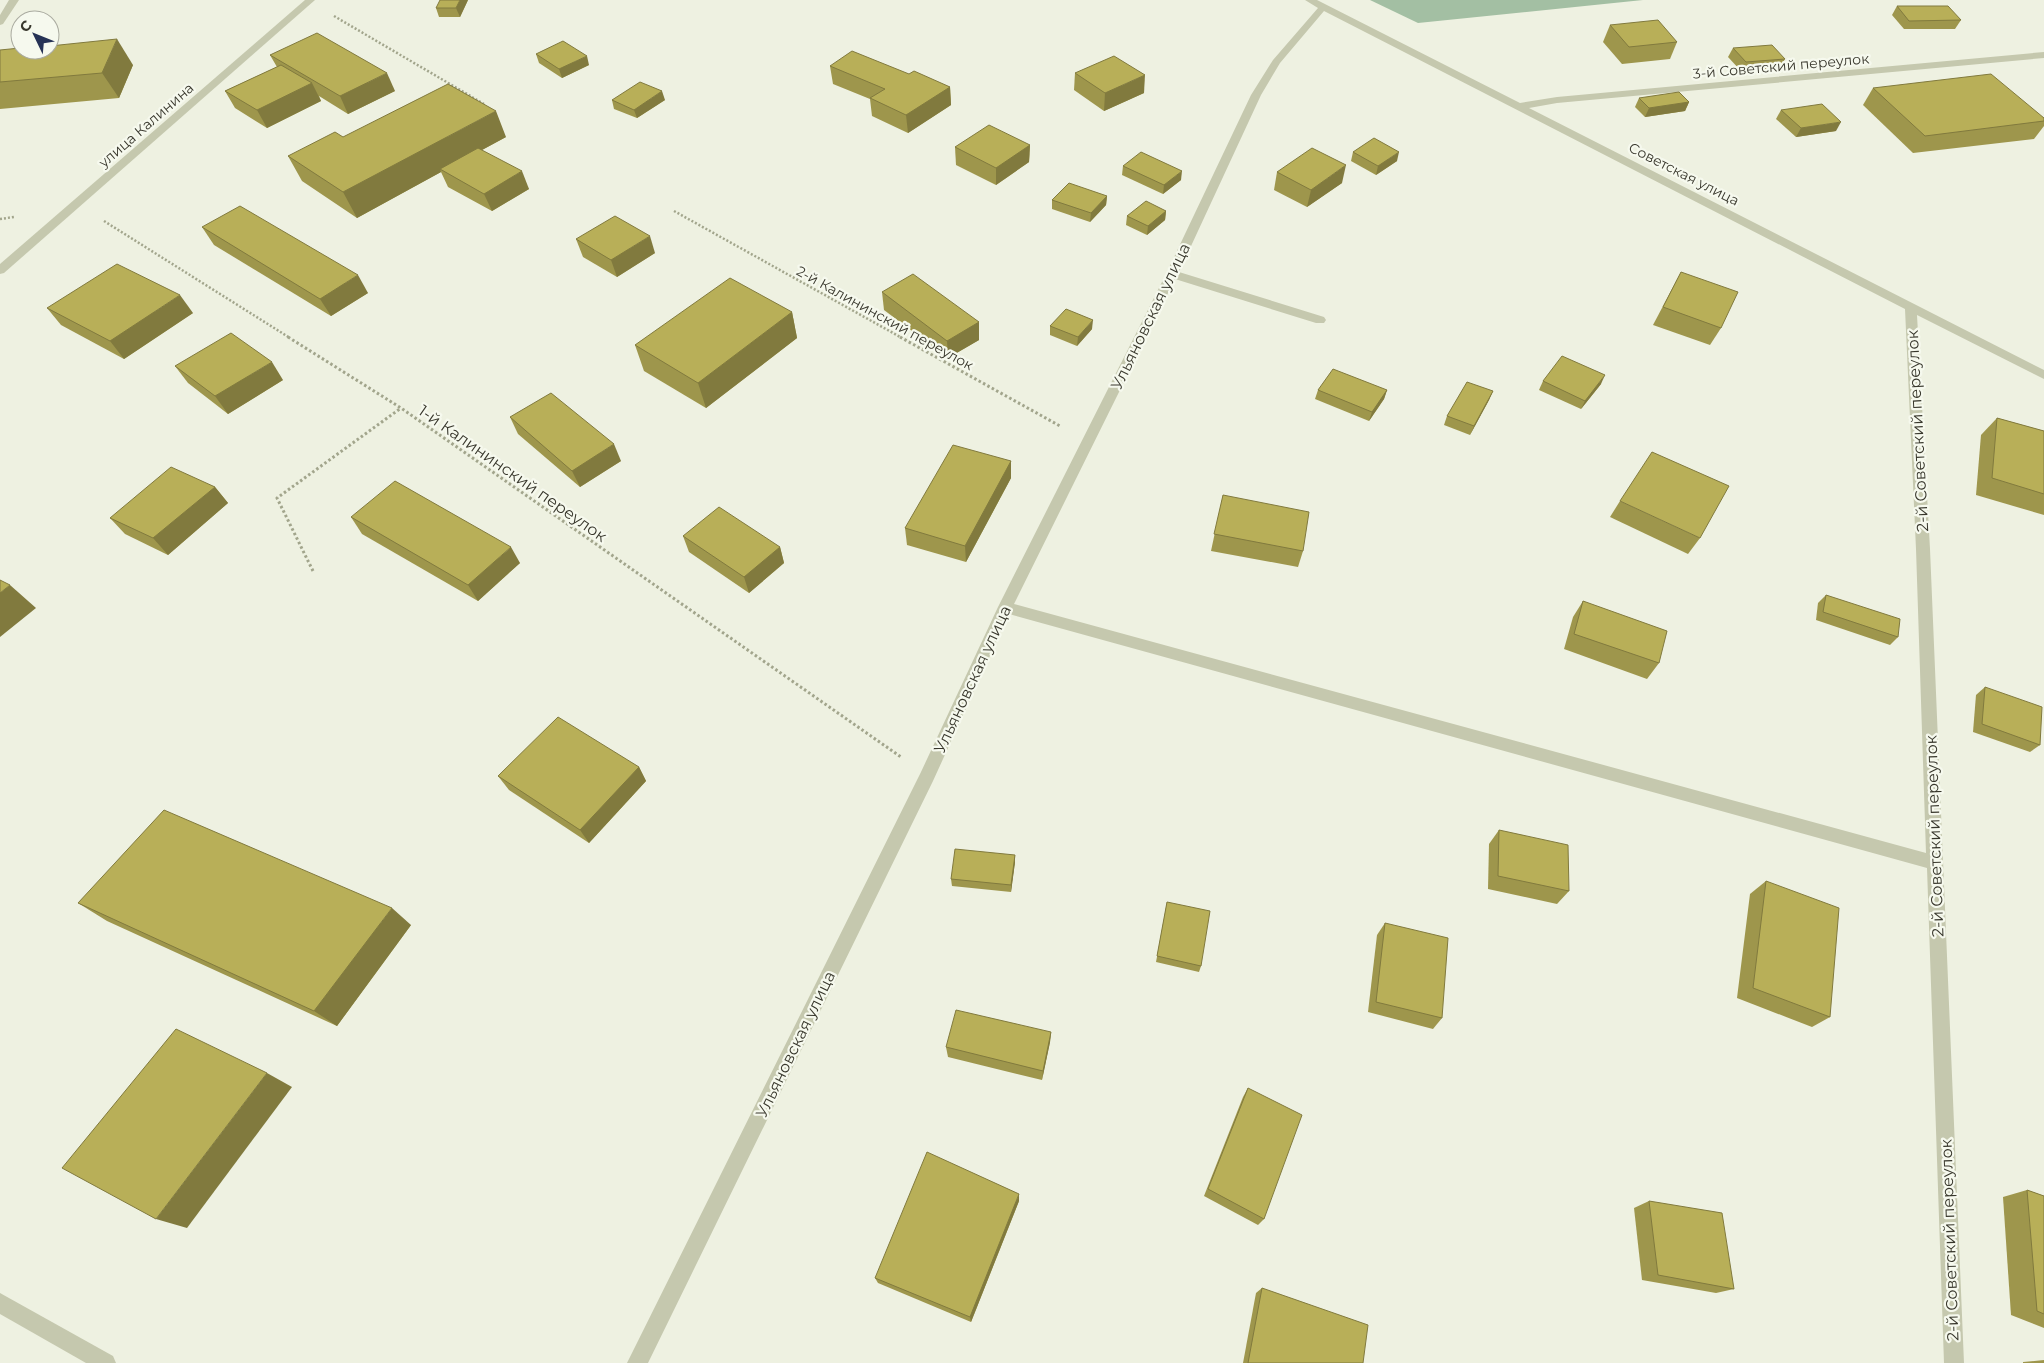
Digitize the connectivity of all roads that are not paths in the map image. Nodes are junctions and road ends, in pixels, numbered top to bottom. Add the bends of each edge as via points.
1 (14, 0) edge
2 (1310, 0) edge
3 (308, 2) edge
4 (1323, 7) junction
5 (0, 22) edge
6 (2044, 55) edge
7 (1520, 106) junction
8 (0, 270) edge
9 (1172, 274) junction
10 (1911, 308) junction
11 (1320, 320) dead end
12 (2044, 375) edge
13 (1005, 607) junction
14 (1935, 863) junction
15 (0, 1303) edge
16 (106, 1363) edge
17 (637, 1363) edge
18 (1954, 1363) edge

1 - 5 street
2 - 4 street, Советская улица
3 - 8 street, улица Калинина
4 - 7 street, Советская улица
4 - 9 street, Ульяновская улица via 1276,62 1256,95
6 - 7 street, 3-й Советский переулок
7 - 10 street, Советская улица
9 - 11 street
9 - 13 street, Ульяновская улица
10 - 12 street, Советская улица
10 - 14 street, 2-й Советский переулок
13 - 14 street
13 - 17 street, Ульяновская улица via 927,776
14 - 18 street, 2-й Советский переулок
15 - 16 street

